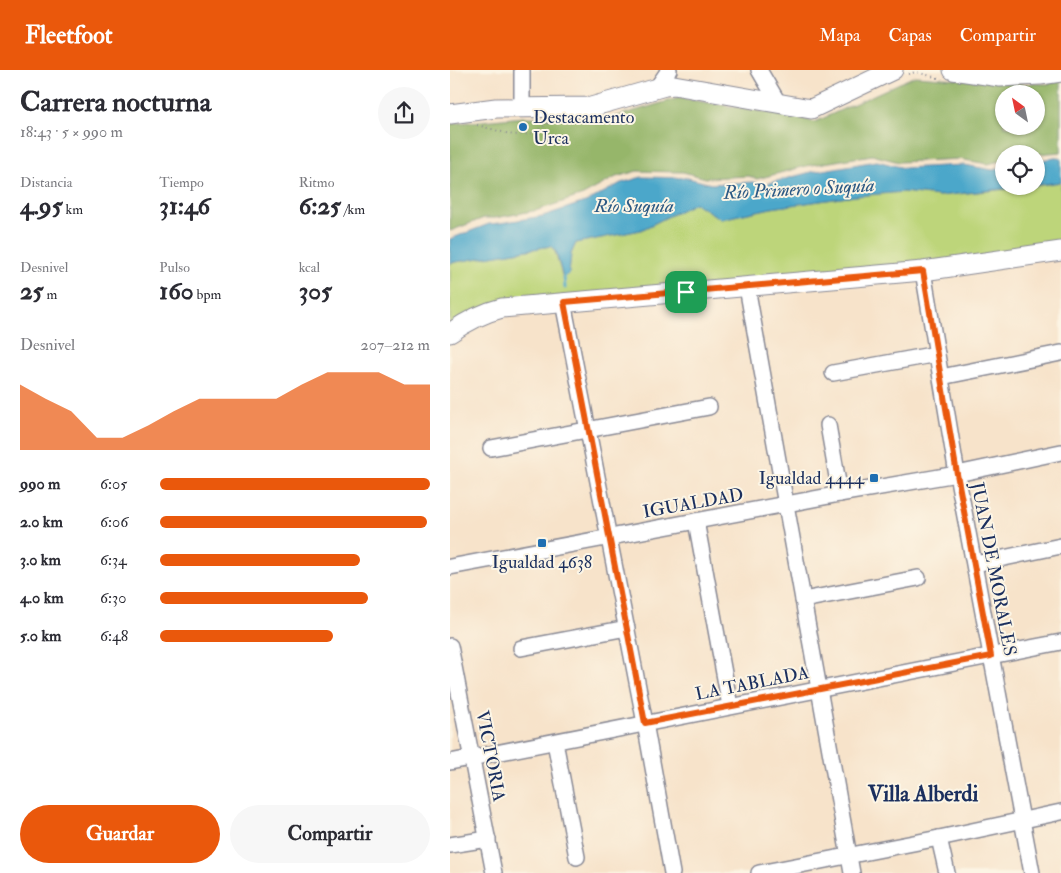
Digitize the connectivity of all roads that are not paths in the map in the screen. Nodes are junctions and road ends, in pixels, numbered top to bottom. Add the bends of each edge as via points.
1 (522, 70) edge
2 (669, 70) edge
3 (759, 70) edge
4 (893, 70) edge
5 (954, 70) edge
6 (1061, 72) edge
7 (996, 74) edge
8 (658, 86) junction
9 (779, 104) junction
10 (522, 107) junction
11 (450, 114) edge
12 (1061, 251) edge
13 (923, 271) junction
14 (747, 286) junction
15 (564, 302) junction
16 (450, 333) edge
17 (1061, 353) edge
18 (937, 354) junction
19 (833, 373) dead end
20 (941, 377) junction
21 (709, 407) dead end
22 (828, 425) dead end
23 (588, 430) junction
24 (492, 448) dead end
25 (1061, 452) edge
26 (957, 474) junction
27 (840, 494) junction
28 (786, 505) junction
29 (696, 521) junction
30 (609, 537) junction
31 (1061, 546) edge
32 (974, 564) junction
33 (450, 567) edge
34 (918, 578) dead end
35 (803, 600) junction
36 (626, 628) junction
37 (1061, 642) edge
38 (450, 646) edge
39 (521, 648) dead end
40 (991, 656) junction
41 (452, 665) edge
42 (819, 688) junction
43 (730, 706) junction
44 (645, 723) junction
45 (555, 742) junction
46 (472, 758) junction
47 (450, 762) edge
48 (1061, 812) edge
49 (1022, 820) junction
50 (940, 838) junction
51 (488, 839) junction
52 (450, 845) edge
53 (849, 856) junction
54 (577, 857) dead end
55 (494, 873) edge
56 (672, 873) edge
57 (764, 873) edge
58 (852, 873) edge
59 (947, 873) edge
60 (1032, 873) edge

1 - 10 street
2 - 8 street
3 - 9 street
4 - 9 main road via 811,109
5 - 7 main road
6 - 7 main road
8 - 9 main road
8 - 10 main road via 591,107
10 - 11 main road
12 - 13 main road
13 - 14 main road
13 - 18 street, JUAN DE MORALES
14 - 15 main road
14 - 28 street
15 - 16 main road via 502,308 484,313
15 - 23 street
17 - 20 street
18 - 19 street
18 - 20 street, JUAN DE MORALES
20 - 26 street, JUAN DE MORALES
21 - 23 street
22 - 27 street
23 - 24 street
23 - 30 street
25 - 26 street, IGUALDAD
26 - 27 street, IGUALDAD
26 - 32 street, JUAN DE MORALES
27 - 28 street, IGUALDAD
28 - 29 street, IGUALDAD
28 - 35 street
29 - 30 street, IGUALDAD
29 - 43 street
30 - 33 street, IGUALDAD
30 - 36 street
31 - 32 street
32 - 40 street, JUAN DE MORALES
34 - 35 street
35 - 42 street
36 - 39 street
36 - 44 street
37 - 40 street, LA TABLADA
38 - 41 street, VICTORIA
40 - 42 street, LA TABLADA
40 - 49 street, JUAN DE MORALES
41 - 46 street, VICTORIA
42 - 43 street, LA TABLADA
42 - 53 street
43 - 44 street, LA TABLADA
44 - 45 street, LA TABLADA
44 - 56 street
45 - 46 street, LA TABLADA
45 - 54 street
46 - 47 street, LA TABLADA
46 - 51 street, VICTORIA
48 - 49 street
49 - 50 street
49 - 60 street, JUAN DE MORALES
50 - 53 street
50 - 59 street
51 - 52 street
51 - 55 street, VICTORIA
53 - 57 street
53 - 58 street

